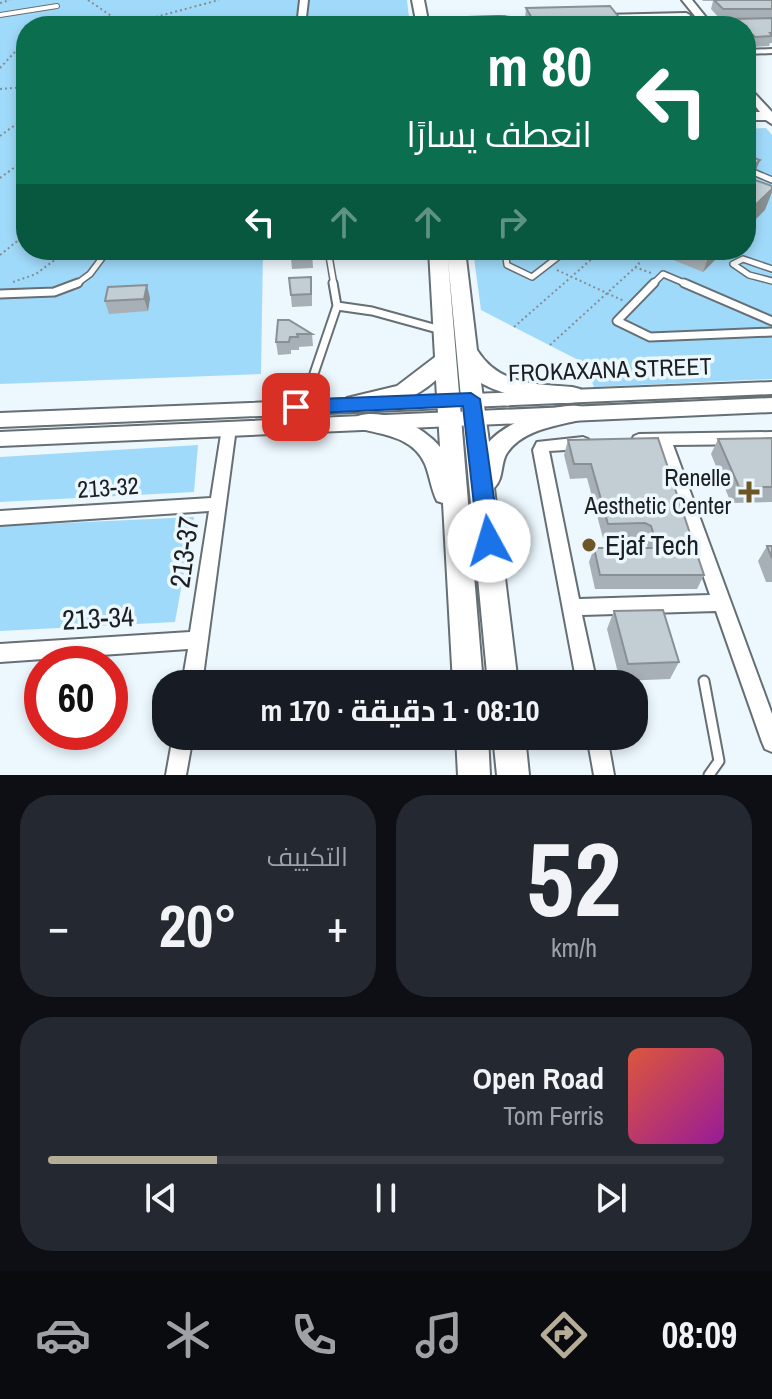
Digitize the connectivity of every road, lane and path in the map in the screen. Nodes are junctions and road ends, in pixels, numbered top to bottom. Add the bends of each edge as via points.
1 (10, 0) edge
2 (88, 0) edge
3 (219, 0) edge
4 (674, 0) edge
5 (687, 0) edge
6 (0, 3) edge
7 (57, 6) dead end
8 (0, 15) edge
9 (686, 15) joint
10 (110, 16) edge
11 (160, 16) edge
12 (638, 16) edge
13 (704, 16) edge
14 (16, 51) edge
15 (0, 68) edge
16 (756, 89) edge
17 (756, 98) edge
18 (771, 115) edge
19 (16, 242) edge
20 (0, 255) edge
21 (55, 260) edge
22 (100, 260) edge
23 (330, 260) edge
24 (439, 260) edge
25 (457, 260) edge
26 (506, 260) edge
27 (554, 260) edge
28 (590, 260) edge
29 (638, 260) edge
30 (741, 260) edge
31 (746, 260) edge
32 (548, 265) junction
33 (635, 267) junction
34 (772, 269) edge
35 (572, 277) junction
36 (659, 277) junction
37 (772, 281) edge
38 (11, 283) dead end
39 (607, 293) junction
40 (0, 294) edge
41 (632, 305) junction
42 (337, 306) junction
43 (772, 321) edge
44 (514, 327) dead end
45 (443, 331) junction
46 (772, 332) edge
47 (550, 345) dead end
48 (465, 346) junction
49 (444, 360) junction
50 (772, 388) edge
51 (305, 400) dead end
52 (574, 404) junction
53 (772, 405) edge
54 (462, 408) junction
55 (360, 413) junction
56 (0, 420) edge
57 (229, 428) junction
58 (772, 438) edge
59 (0, 439) edge
60 (663, 439) junction
61 (219, 504) junction
62 (486, 513) junction
63 (455, 517) junction
64 (0, 518) edge
65 (723, 603) junction
66 (573, 607) junction
67 (199, 640) junction
68 (0, 653) edge
69 (194, 670) edge
70 (467, 670) edge
71 (502, 670) edge
72 (584, 670) edge
73 (704, 681) dead end
74 (772, 742) edge
75 (180, 750) edge
76 (473, 750) edge
77 (510, 750) edge
78 (600, 750) edge
79 (176, 775) edge
80 (474, 775) edge
81 (513, 775) edge
82 (604, 775) edge
83 (709, 775) edge

1 - 6 path
2 - 10 path
3 - 11 path
4 - 9 main road
5 - 13 main road
7 - 8 lane
9 - 12 street
14 - 15 path
16 - 18 main road
17 - 18 main road
19 - 20 path
21 - 38 path
22 - 40 lane via 72,287
23 - 42 lane
24 - 45 main road
25 - 48 main road
26 - 32 lane via 532,277
27 - 32 lane
28 - 35 path
29 - 33 path
30 - 37 lane via 733,264
31 - 34 lane
32 - 35 path
33 - 36 path
33 - 39 path
35 - 39 path
35 - 44 path
36 - 41 lane
36 - 43 lane via 663,274
39 - 41 path
39 - 47 path
41 - 46 lane via 617,321 650,337
42 - 45 lane
42 - 51 lane
45 - 49 main road
48 - 52 main road via 474,365 498,384
48 - 54 main road
49 - 54 main road
49 - 55 main road via 411,390
50 - 52 main road, FROKAXANA STREET
52 - 53 main road, FROKAXANA STREET
52 - 54 main road, FROKAXANA STREET
52 - 62 main road via 505,437 489,464
54 - 55 main road, FROKAXANA STREET
54 - 62 main road
54 - 63 main road
55 - 56 main road
55 - 57 main road
55 - 63 main road via 423,443 435,459
57 - 59 main road
57 - 61 street, 213-37
58 - 60 street
60 - 65 street
60 - 66 street via 542,446
61 - 64 street, 213-32
61 - 67 street, 213-37
62 - 71 main road
63 - 70 main road
65 - 66 street
65 - 74 street
66 - 72 street
67 - 68 street, 213-34
67 - 69 street, 213-37
73 - 83 lane via 719,761
75 - 79 street
76 - 80 main road
77 - 81 main road
78 - 82 street

